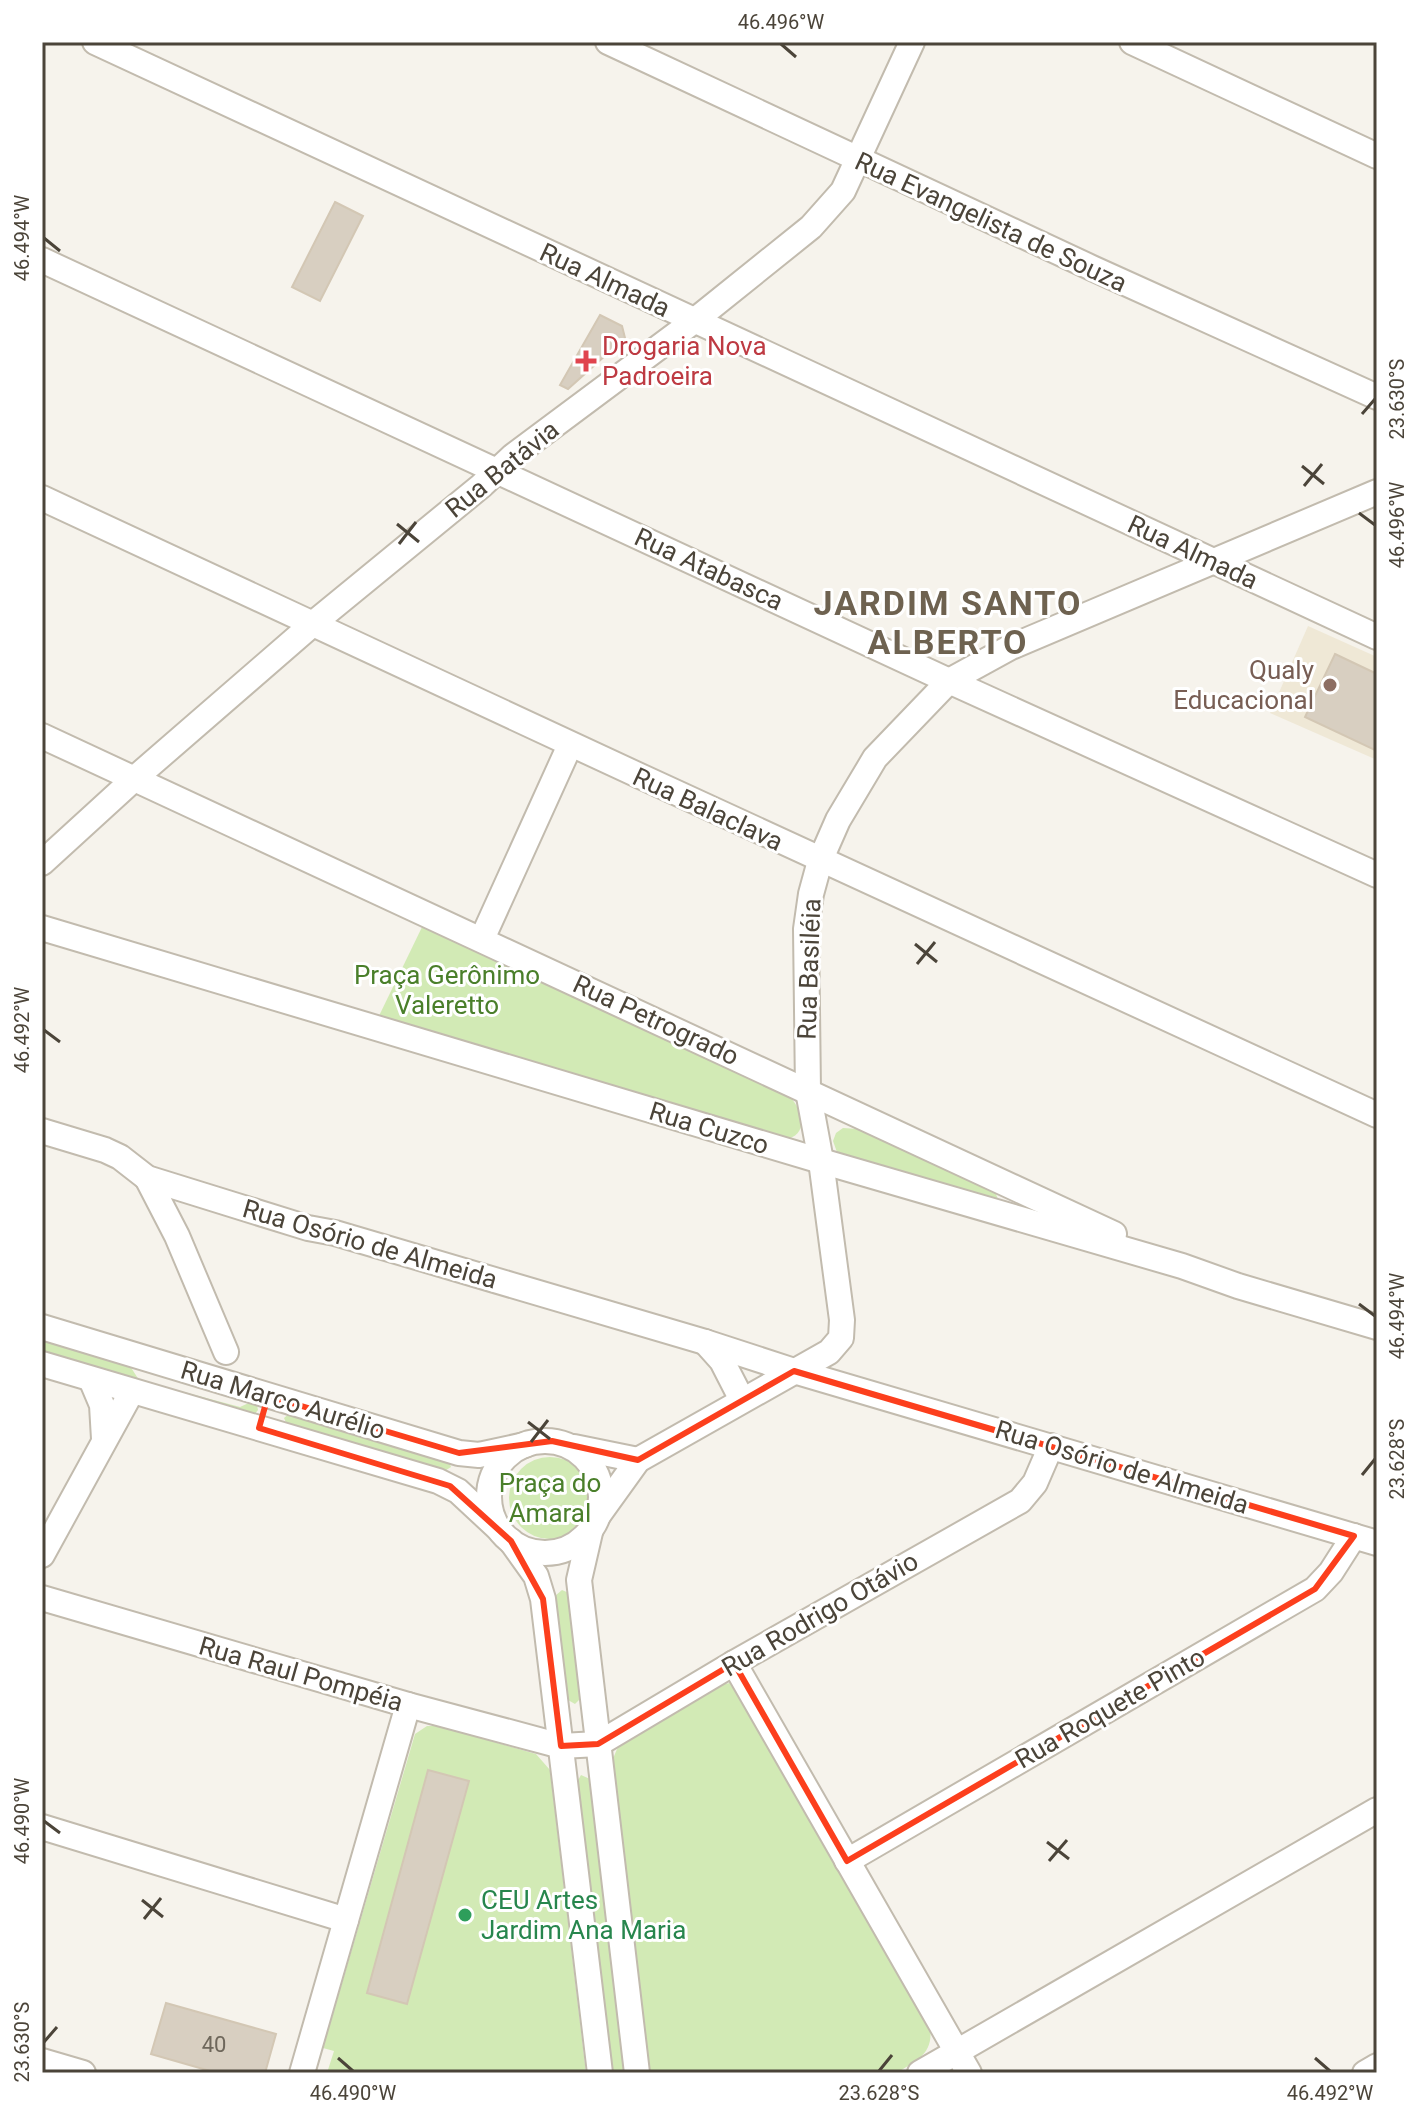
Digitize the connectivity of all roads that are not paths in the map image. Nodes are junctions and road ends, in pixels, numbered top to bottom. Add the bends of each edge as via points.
1 (95, 42) edge
2 (608, 42) edge
3 (912, 42) edge
4 (1132, 42) edge
5 (1377, 156) edge
6 (857, 160) junction
7 (42, 260) edge
8 (694, 321) junction
9 (1377, 397) edge
10 (497, 472) junction
11 (1377, 492) edge
12 (42, 498) edge
13 (1212, 562) junction
14 (315, 622) junction
15 (1377, 637) edge
16 (949, 681) junction
17 (42, 736) edge
18 (570, 745) junction
19 (134, 779) junction
20 (820, 861) junction
21 (42, 863) edge
22 (1377, 875) edge
23 (42, 928) edge
24 (482, 939) junction
25 (808, 1091) junction
26 (1377, 1115) edge
27 (42, 1131) edge
28 (821, 1161) junction
29 (147, 1178) junction
30 (210, 1198) junction
31 (177, 1236) junction
32 (1182, 1266) junction
33 (42, 1327) edge
34 (1377, 1327) edge
35 (705, 1342) junction
36 (836, 1345) junction
37 (226, 1352) dead end
38 (42, 1364) edge
39 (794, 1371) junction
40 (91, 1379) junction
41 (132, 1391) junction
42 (867, 1391) junction
43 (268, 1396) junction
44 (742, 1400) junction
45 (259, 1428) junction
46 (104, 1439) junction
47 (525, 1445) junction
48 (570, 1446) junction
49 (1051, 1446) junction
50 (638, 1460) junction
51 (594, 1523) junction
52 (506, 1536) junction
53 (1366, 1539) edge
54 (42, 1555) edge
55 (42, 1598) edge
56 (734, 1663) junction
57 (408, 1705) junction
58 (598, 1744) junction
59 (561, 1746) junction
60 (1377, 1810) edge
61 (42, 1827) edge
62 (847, 1861) junction
63 (346, 1920) junction
64 (42, 2061) edge
65 (963, 2062) edge
66 (1377, 2066) edge
67 (83, 2073) edge
68 (302, 2073) edge
69 (600, 2073) edge
70 (637, 2073) edge
71 (920, 2073) edge
72 (1365, 2073) edge

1 - 8 street, Rua Almada
2 - 6 street, Rua Evangelista de Souza
3 - 6 street, Rua Batávia
4 - 5 street
6 - 8 street, Rua Batávia via 843,191 822,216
6 - 9 street, Rua Evangelista de Souza
7 - 10 street, Rua Atabasca
8 - 10 street, Rua Batávia
8 - 13 street, Rua Almada
10 - 14 street, Rua Batávia
10 - 16 street, Rua Atabasca
11 - 13 street, Rua Basiléia
12 - 14 street, Rua Balaclava
13 - 15 street, Rua Almada
13 - 16 street, Rua Basiléia via 1011,647
14 - 18 street, Rua Balaclava
14 - 19 street, Rua Batávia
16 - 20 street, Rua Basiléia via 875,758
16 - 22 street, Rua Atabasca
17 - 19 street, Rua Petrogrado
18 - 20 street, Rua Balaclava
18 - 24 street
19 - 21 street, Rua Batávia
19 - 24 street, Rua Petrogrado
20 - 25 street, Rua Basiléia via 806,929
20 - 26 street, Rua Balaclava
23 - 28 street, Rua Cuzco
24 - 25 street, Rua Petrogrado
25 - 28 street, Rua Basiléia
25 - 32 street, Rua Petrogrado
27 - 29 street, Rua Osório de Almeida via 112,1153
28 - 32 street, Rua Cuzco
28 - 36 street, Rua Basiléia via 843,1330
29 - 30 street, Rua Osório de Almeida
29 - 31 street
30 - 31 street via 189,1215
30 - 35 street, Rua Osório de Almeida
31 - 37 street
32 - 34 street, Rua Cuzco
33 - 43 street, Rua Marco Aurélio
35 - 39 street, Rua Osório de Almeida
35 - 44 street via 722,1361
36 - 39 street
36 - 42 street via 854,1379
38 - 40 street, Rua Marco Aurélio
39 - 42 street, Rua Osório de Almeida
39 - 44 street
40 - 41 street, Rua Marco Aurélio
40 - 46 street via 102,1405
41 - 45 street, Rua Marco Aurélio
41 - 46 street
42 - 49 street, Rua Osório de Almeida
43 - 45 street
43 - 47 street, Rua Marco Aurélio via 459,1453 479,1455
44 - 50 street
45 - 52 street, Rua Marco Aurélio via 438,1481 458,1491
46 - 54 street
47 - 48 street via 552,1441
47 - 52 street via 505,1458 492,1481 491,1507
48 - 50 street
48 - 51 street via 595,1471 601,1494
49 - 53 street, Rua Osório de Almeida
49 - 56 street, Rua Rodrigo Otávio via 1035,1483 1020,1501
50 - 51 street
51 - 52 street via 575,1544 554,1552 532,1551
51 - 58 street via 579,1580
52 - 59 street via 536,1576 543,1599
53 - 62 street, Rua Roquete Pinto via 1315,1589
55 - 57 street, Rua Raul Pompéia
56 - 58 street, Rua Rodrigo Otávio
56 - 62 street
57 - 59 street, Rua Raul Pompéia
57 - 63 street
58 - 59 street, Rua Rodrigo Otávio
58 - 70 street
59 - 69 street
60 - 65 street
61 - 63 street
62 - 65 street
63 - 68 street
64 - 67 street
65 - 71 street
66 - 72 street

